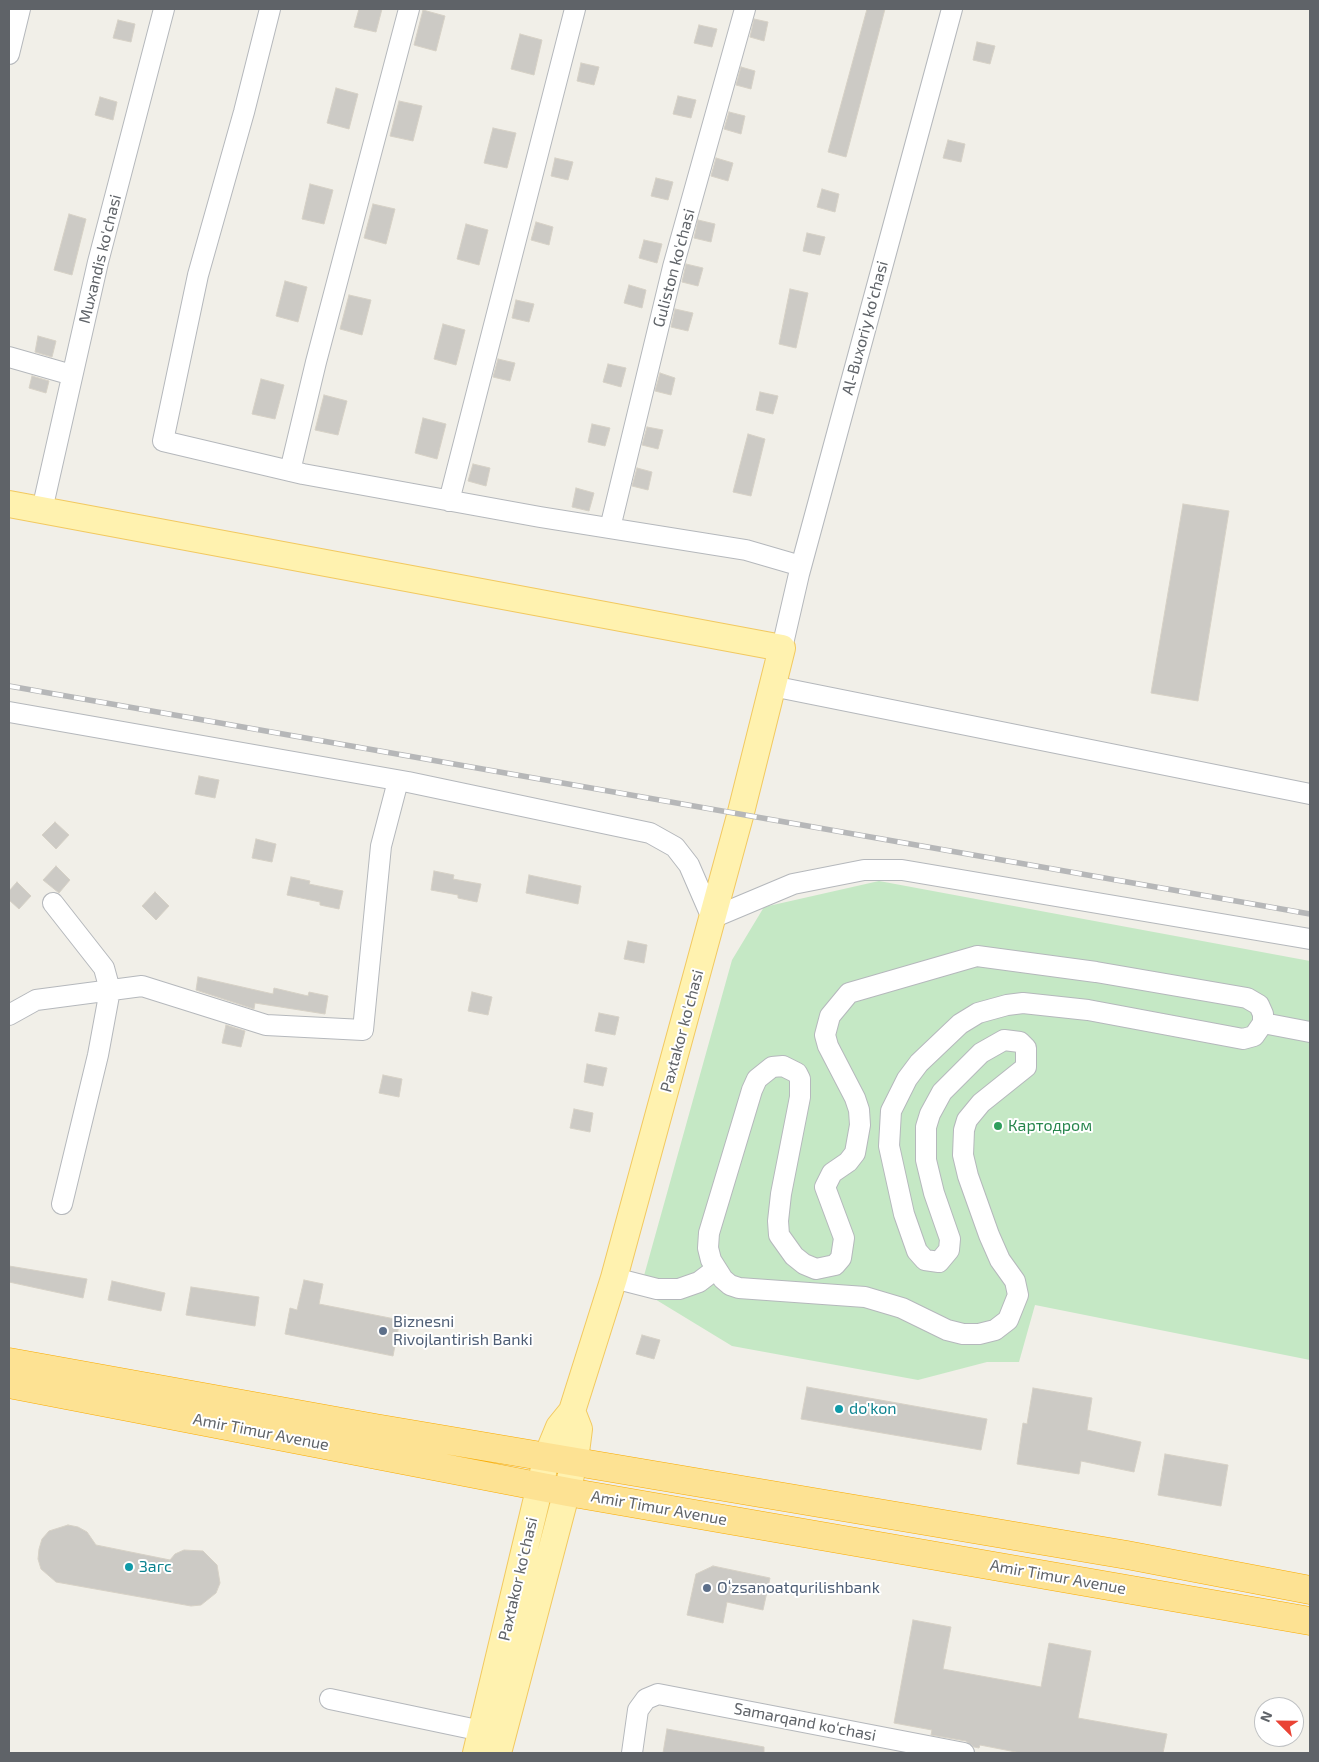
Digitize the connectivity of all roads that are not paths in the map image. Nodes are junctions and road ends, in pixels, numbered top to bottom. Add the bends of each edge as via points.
1 (20, 9) edge
2 (164, 9) edge
3 (270, 9) edge
4 (409, 9) edge
5 (575, 9) edge
6 (745, 9) edge
7 (952, 9) edge
8 (9, 54) edge
9 (9, 357) edge
10 (72, 375) junction
11 (290, 471) junction
12 (449, 501) junction
13 (9, 504) edge
14 (42, 510) junction
15 (610, 528) junction
16 (801, 566) junction
17 (782, 648) junction
18 (772, 686) junction
19 (9, 712) edge
20 (398, 781) junction
21 (1310, 794) edge
22 (53, 904) dead end
23 (712, 918) junction
24 (1310, 939) edge
25 (110, 990) junction
26 (9, 1016) edge
27 (1263, 1023) junction
28 (1310, 1032) edge
29 (62, 1204) dead end
30 (716, 1269) junction
31 (614, 1278) junction
32 (9, 1362) edge
33 (9, 1384) edge
34 (572, 1411) junction
35 (547, 1456) junction
36 (575, 1460) junction
37 (540, 1486) junction
38 (568, 1492) junction
39 (1127, 1555) junction
40 (1122, 1588) junction
41 (1310, 1590) edge
42 (1310, 1621) edge
43 (330, 1698) dead end
44 (479, 1742) edge
45 (498, 1753) edge
46 (632, 1753) edge
47 (964, 1753) edge

1 - 8 street
2 - 10 street, Muxandis ko'chasi
3 - 11 street via 198,274 163,441
4 - 11 street
5 - 12 street
6 - 15 street, Guliston ko'chasi via 674,267
7 - 16 street, Al-Buxoriy ko'chasi
9 - 10 street
10 - 14 street, Muxandis ko'chasi
11 - 12 street
12 - 15 street
13 - 14 main road
14 - 17 main road
15 - 16 street via 746,550
16 - 17 street, Al-Buxoriy ko'chasi
17 - 18 main road, Paxtakor ko'chasi
18 - 21 street
18 - 23 main road, Paxtakor ko'chasi
19 - 20 street
20 - 23 street via 650,834 675,847 689,865
20 - 25 street via 381,846 363,1030 266,1025 142,986
22 - 25 street via 104,968
23 - 24 street via 802,882 864,870 902,870
23 - 31 main road, Paxtakor ko'chasi
25 - 26 street via 36,1000
25 - 29 street via 98,1055
27 - 28 street
27 - 30 street via 1259,1005 1247,998 993,957 968,958 849,992 830,1016 825,1035 859,1110 859,1142 855,1153 832,1173 825,1187 844,1238 841,1258 826,1268 810,1266 794,1256 780,1235 781,1194 801,1086 797,1073 782,1066 772,1067 757,1079 752,1090 713,1218 708,1248
27 - 30 street via 1254,1036 1243,1039 1117,1014 1007,1004 972,1017 953,1030 919,1063 906,1079 891,1111 890,1154 904,1214 917,1251 925,1260 939,1262 950,1250 950,1239 926,1160 926,1127 930,1114 942,1092 981,1053 1004,1040 1020,1042 1026,1048 1026,1067 981,1103 967,1120 964,1130 962,1155 968,1176 988,1235 1015,1281 1018,1295 1008,1320 995,1330 963,1334 902,1308 865,1297 739,1288 730,1285
30 - 31 street via 699,1282 679,1289 657,1290
31 - 34 main road, Paxtakor ko'chasi
32 - 35 highway, Amir Timur Avenue
33 - 37 highway, Amir Timur Avenue
34 - 35 main road, Paxtakor ko'chasi via 559,1427
34 - 36 main road, Paxtakor ko'chasi via 579,1430
35 - 36 highway, Amir Timur Avenue
35 - 37 main road, Paxtakor ko'chasi
36 - 38 main road, Paxtakor ko'chasi
36 - 39 highway, Amir Timur Avenue
37 - 38 highway, Amir Timur Avenue
37 - 44 main road, Paxtakor ko'chasi
38 - 40 highway, Amir Timur Avenue
38 - 45 main road, Paxtakor ko'chasi
39 - 40 highway
39 - 41 highway, Amir Timur Avenue
40 - 42 highway, Amir Timur Avenue
43 - 44 street
46 - 47 street, Samarqand ko‘chasi via 638,1710 646,1699 658,1694

